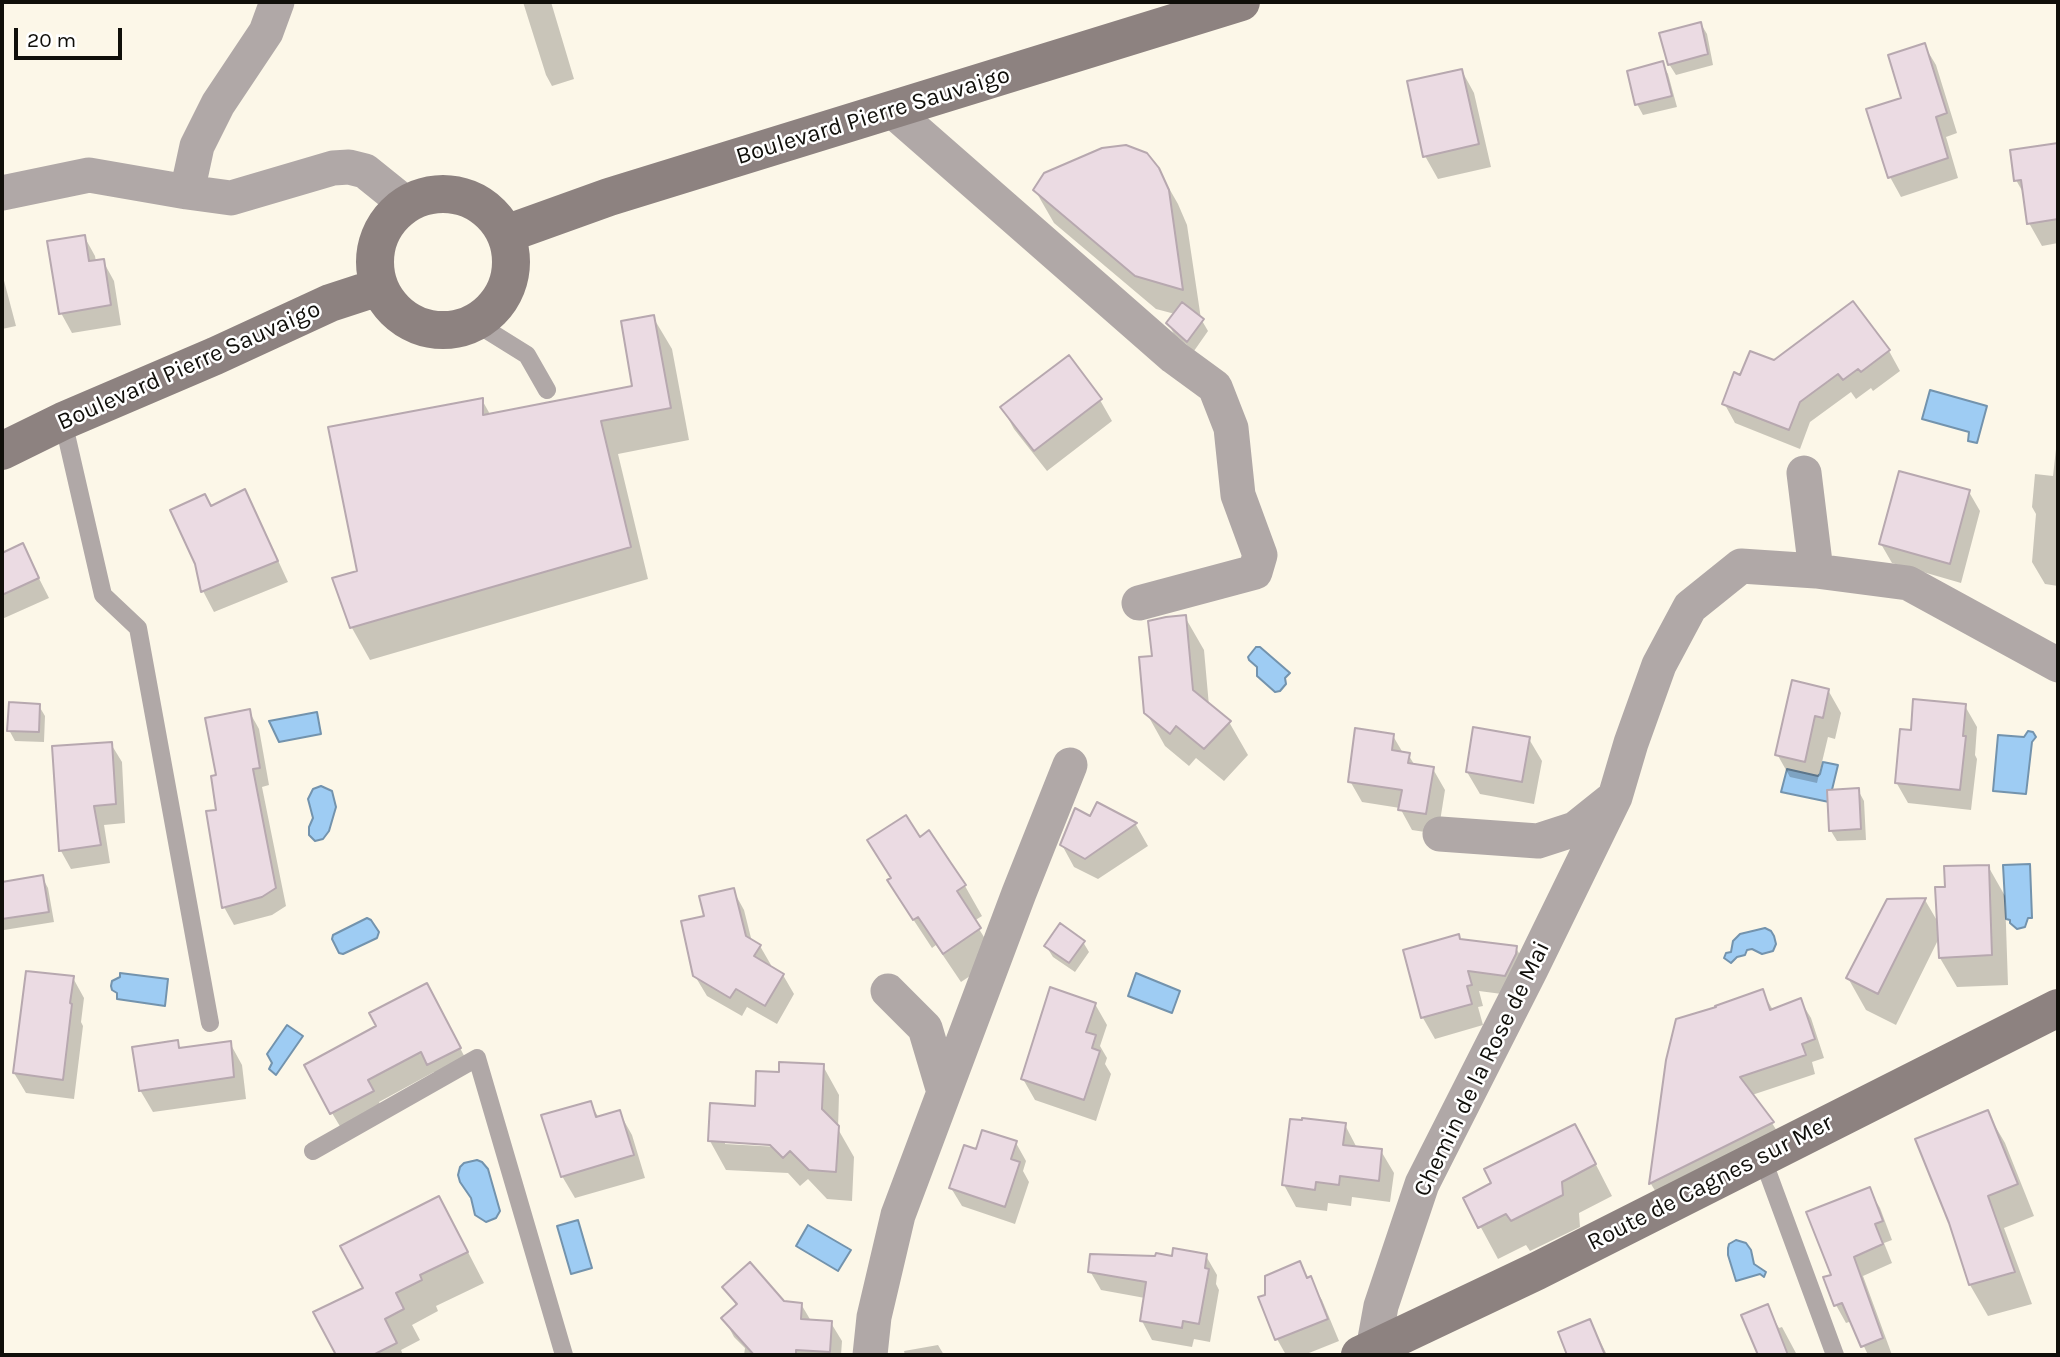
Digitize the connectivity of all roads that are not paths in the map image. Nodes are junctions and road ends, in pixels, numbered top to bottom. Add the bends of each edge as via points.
1 (277, 2) edge
2 (1241, 2) edge
3 (892, 110) junction
4 (187, 192) junction
5 (2, 193) edge
6 (405, 204) junction
7 (506, 233) junction
8 (379, 287) junction
9 (474, 322) junction
10 (547, 390) dead end
11 (63, 421) junction
12 (2, 451) edge
13 (1804, 472) dead end
14 (1816, 571) junction
15 (1139, 603) dead end
16 (2058, 665) edge
17 (1070, 765) dead end
18 (1615, 797) junction
19 (1440, 834) dead end
20 (888, 991) dead end
21 (2058, 1008) edge
22 (210, 1023) dead end
23 (944, 1092) junction
24 (313, 1151) dead end
25 (1762, 1157) junction
26 (1366, 1353) edge
27 (564, 1355) edge
28 (870, 1355) edge
29 (1835, 1355) edge

1 - 4 street via 266,32 218,104 197,146
2 - 3 main road, Boulevard Pierre Sauvaigo
3 - 7 main road, Boulevard Pierre Sauvaigo
3 - 15 street via 1174,357 1215,387 1231,428 1238,495 1260,555 1255,572
4 - 5 street via 89,175
4 - 6 street via 231,198 349,167 365,171
6 - 7 main road via 427,194 451,193 474,200 493,214
6 - 8 main road via 388,220 377,240 374,264
7 - 9 main road via 512,255 510,276 502,297
8 - 9 main road via 390,306 427,329 449,330
8 - 11 main road, Boulevard Pierre Sauvaigo via 330,303
9 - 10 lane via 527,355
11 - 12 main road, Boulevard Pierre Sauvaigo
11 - 22 lane via 103,595 138,628
13 - 14 street
14 - 16 street, Chemin de la Rose de Mai via 1908,583
14 - 18 street, Chemin de la Rose de Mai via 1741,566 1690,607 1659,665
17 - 23 street
18 - 19 street via 1575,828 1538,841
18 - 26 street, Chemin de la Rose de Mai via 1422,1184
20 - 23 street via 925,1028
21 - 25 main road, Route de Cagnes sur Mer
23 - 28 street via 898,1215 874,1317
24 - 27 lane via 477,1058
25 - 26 main road, Route de Cagnes sur Mer
25 - 29 lane

